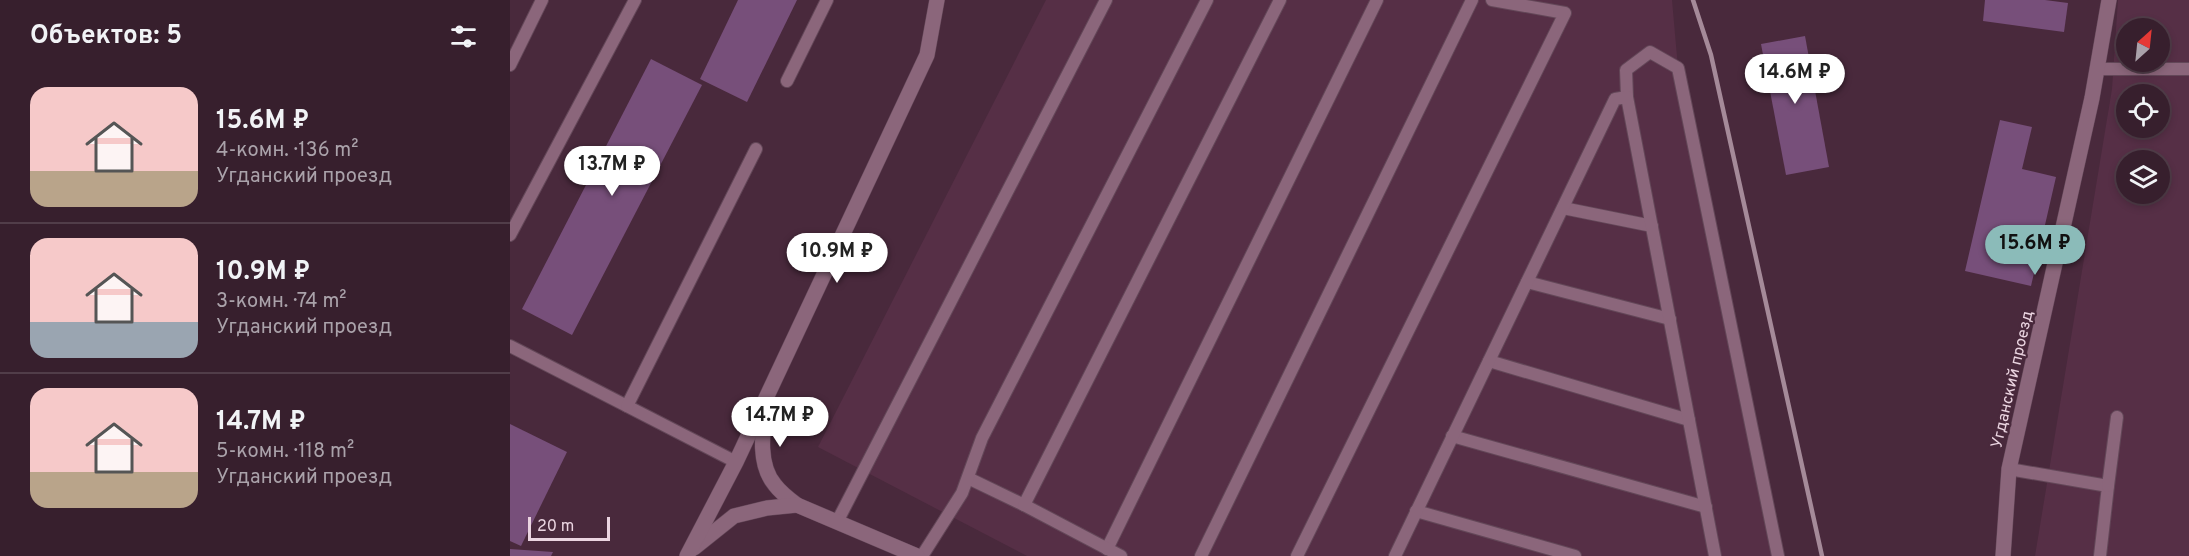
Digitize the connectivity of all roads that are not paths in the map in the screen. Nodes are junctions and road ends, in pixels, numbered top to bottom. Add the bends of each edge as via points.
1 (542, 0) edge
2 (635, 0) edge
3 (827, 0) edge
4 (937, 0) edge
5 (1106, 0) edge
6 (1207, 0) edge
7 (1280, 0) edge
8 (1377, 0) edge
9 (1472, 0) edge
10 (1492, 0) edge
11 (2109, 0) edge
12 (510, 65) edge
13 (2097, 69) junction
14 (2189, 69) edge
15 (787, 81) dead end
16 (1627, 97) junction
17 (756, 149) dead end
18 (1563, 208) junction
19 (1652, 225) junction
20 (510, 235) edge
21 (1527, 282) junction
22 (1670, 318) junction
23 (510, 346) edge
24 (1489, 361) junction
25 (769, 391) junction
26 (627, 406) junction
27 (2117, 417) dead end
28 (1689, 420) junction
29 (1452, 436) junction
30 (736, 462) junction
31 (2009, 469) junction
32 (968, 478) junction
33 (2108, 486) junction
34 (796, 505) junction
35 (1024, 505) junction
36 (1706, 507) junction
37 (1416, 511) junction
38 (837, 522) junction
39 (1107, 549) junction
40 (688, 554) edge
41 (916, 556) edge
42 (922, 556) edge
43 (1121, 556) edge
44 (1201, 556) edge
45 (1297, 556) edge
46 (1395, 556) edge
47 (1575, 556) edge
48 (1715, 556) edge
49 (1778, 556) edge
50 (2003, 556) edge
51 (2100, 556) edge

1 - 12 lane
2 - 20 lane
3 - 15 lane
4 - 25 street via 927,55
5 - 38 lane
6 - 32 lane via 982,438
7 - 35 lane
8 - 39 lane
9 - 44 lane
10 - 45 lane via 1565,13
11 - 13 street, Угданский проезд
13 - 14 lane
13 - 31 street, Угданский проезд
16 - 18 lane via 1615,99
16 - 19 lane
16 - 49 lane via 1626,70 1650,52 1678,68
17 - 26 lane
18 - 19 lane
18 - 21 lane
19 - 22 lane
21 - 22 lane
21 - 24 lane
22 - 28 lane
23 - 26 lane
24 - 28 lane
24 - 29 lane
25 - 30 street
25 - 34 street via 762,434 765,464 773,484
26 - 30 lane
27 - 33 lane
28 - 36 lane
29 - 36 lane
29 - 37 lane
30 - 40 street
31 - 33 lane
31 - 50 street, Угданский проезд
32 - 35 lane
32 - 42 lane
33 - 51 lane
34 - 38 street
34 - 40 street via 734,516
35 - 39 lane
36 - 48 lane
37 - 46 lane
37 - 47 lane
38 - 41 street
39 - 43 lane

